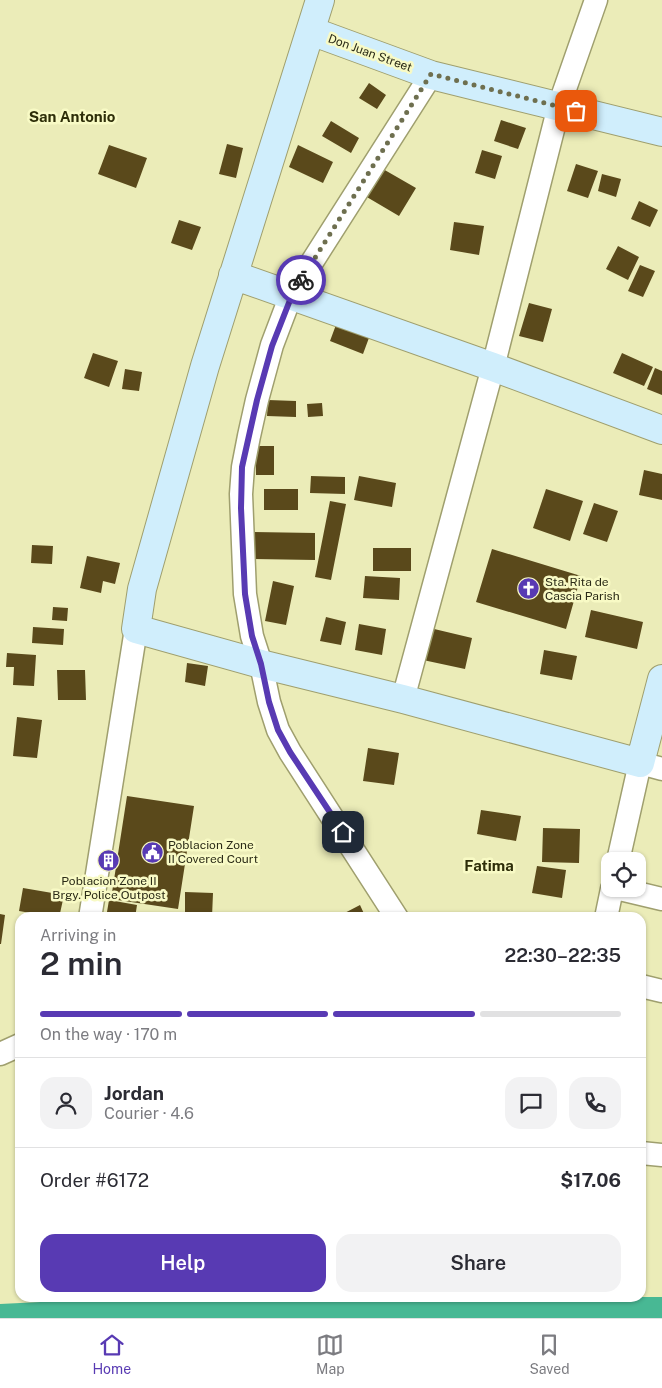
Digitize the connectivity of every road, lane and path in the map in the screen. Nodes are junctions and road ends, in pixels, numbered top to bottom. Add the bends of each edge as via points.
1 (320, 0) edge
2 (596, 0) edge
3 (311, 32) junction
4 (431, 74) junction
5 (559, 106) junction
6 (662, 132) edge
7 (233, 275) junction
8 (292, 295) junction
9 (493, 367) junction
10 (662, 430) edge
11 (136, 629) junction
12 (261, 664) junction
13 (662, 679) edge
14 (404, 699) junction
15 (651, 766) edge
16 (621, 852) edge
17 (646, 895) edge
18 (610, 897) edge
19 (662, 899) edge
20 (91, 912) edge
21 (393, 912) edge
22 (607, 912) edge
23 (646, 987) edge
24 (662, 991) edge
25 (15, 1047) edge
26 (0, 1054) edge
27 (646, 1153) edge
28 (662, 1155) edge

1 - 3 street
2 - 5 street
3 - 4 street, Don Juan Street
3 - 7 street
4 - 5 street, Don Juan Street
4 - 8 street
5 - 6 street, Don Juan Street
5 - 9 street
7 - 8 street
7 - 11 street via 152,552
8 - 9 street
8 - 12 street via 272,346 242,467 245,594 252,636
9 - 10 street
9 - 14 street
11 - 12 street
11 - 20 street
12 - 14 street
12 - 21 street via 278,730
13 - 15 street
14 - 15 street
15 - 16 street
17 - 19 street
18 - 22 street
23 - 24 street
25 - 26 street
27 - 28 street

